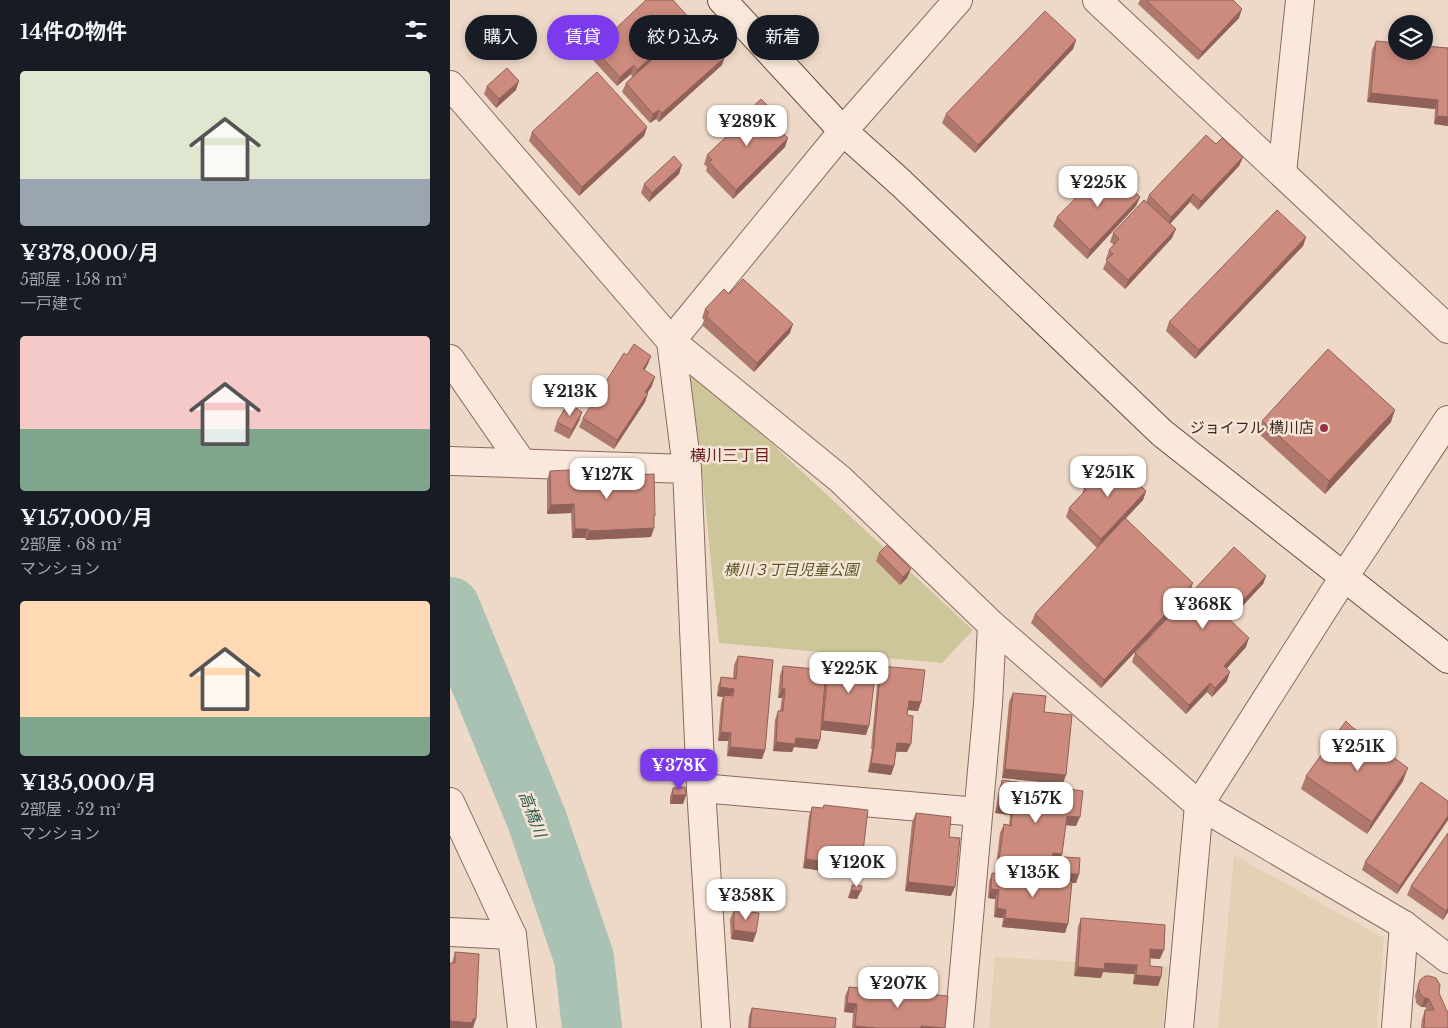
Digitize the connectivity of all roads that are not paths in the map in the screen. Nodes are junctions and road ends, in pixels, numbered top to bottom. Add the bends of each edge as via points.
1 (722, 0) edge
2 (958, 0) edge
3 (1097, 0) edge
4 (1300, 0) edge
5 (450, 85) edge
6 (843, 130) junction
7 (1282, 173) junction
8 (1448, 328) edge
9 (671, 341) junction
10 (450, 359) edge
11 (1448, 420) edge
12 (450, 461) edge
13 (522, 464) junction
14 (687, 468) junction
15 (1344, 577) junction
16 (992, 625) junction
17 (1448, 659) edge
18 (701, 788) junction
19 (450, 802) edge
20 (1199, 805) junction
21 (978, 812) junction
22 (1404, 925) junction
23 (450, 932) edge
24 (512, 935) junction
25 (1448, 959) edge
26 (522, 1028) edge
27 (716, 1028) edge
28 (959, 1028) edge
29 (1179, 1028) edge
30 (1396, 1028) edge

1 - 6 street
2 - 6 street
3 - 7 street
4 - 7 street
5 - 9 street
6 - 9 street
6 - 15 street via 1162,433
7 - 8 street
9 - 14 street
9 - 16 street via 840,478
10 - 13 street
11 - 15 street
12 - 13 street
13 - 14 street
14 - 18 street
15 - 17 street
15 - 20 street
16 - 20 street
16 - 21 street
18 - 21 street
18 - 27 street
19 - 24 street
20 - 22 street
20 - 29 street
21 - 28 street
22 - 25 street
22 - 30 street
23 - 24 street
24 - 26 street

